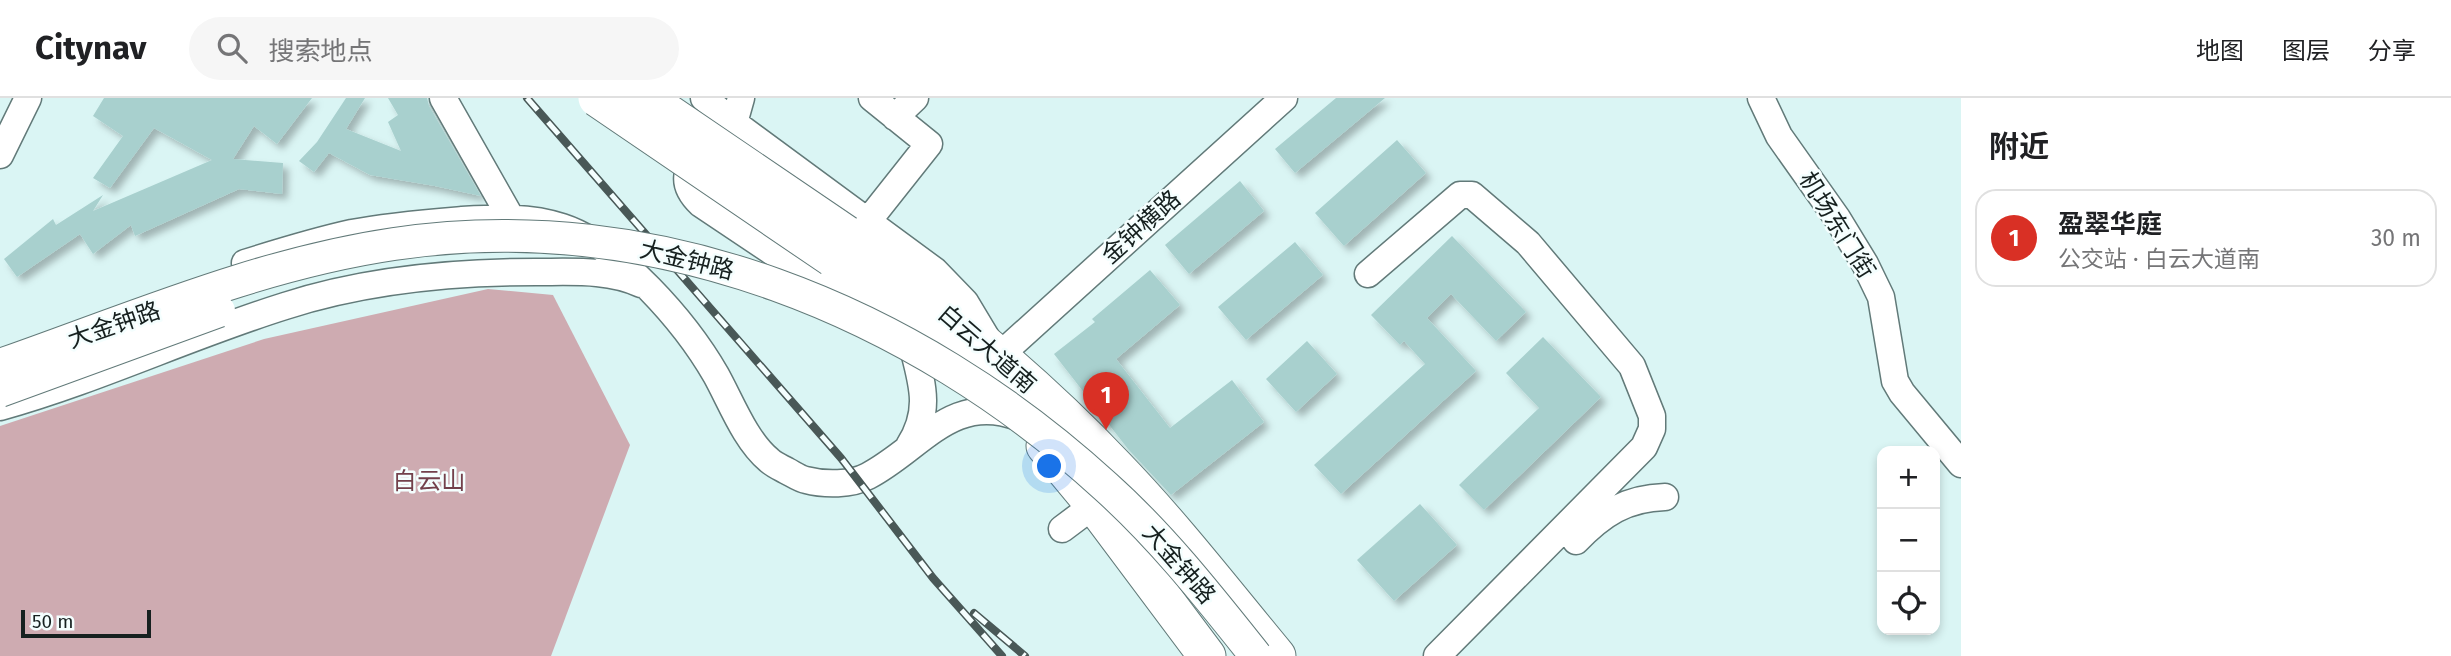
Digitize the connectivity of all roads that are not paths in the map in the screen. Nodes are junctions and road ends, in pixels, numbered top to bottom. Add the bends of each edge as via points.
1 (443, 98) edge
2 (597, 98) edge
3 (646, 98) edge
4 (704, 98) edge
5 (872, 98) edge
6 (915, 98) edge
7 (1284, 98) edge
8 (1760, 98) edge
9 (20, 103) edge
10 (738, 111) edge
11 (895, 117) junction
12 (0, 155) edge
13 (511, 218) junction
14 (848, 238) junction
15 (1368, 274) dead end
16 (652, 290) junction
17 (912, 344) junction
18 (0, 353) edge
19 (998, 357) junction
20 (0, 365) edge
21 (0, 391) edge
22 (0, 407) edge
23 (1019, 418) junction
24 (908, 448) junction
25 (1961, 464) edge
26 (1665, 497) dead end
27 (1094, 505) junction
28 (1062, 528) dead end
29 (1207, 656) edge
30 (1231, 656) edge
31 (1256, 656) edge
32 (1277, 656) edge
33 (1437, 656) edge
34 (1461, 656) edge

1 - 13 street
2 - 14 highway, 白云大道南, bridge
3 - 14 highway, 白云大道南, bridge
4 - 10 street
5 - 11 street
6 - 11 street
7 - 19 street, 金钟横路
8 - 25 street, 机场东门街 via 1779,136 1837,218 1881,297 1898,387
9 - 12 street
10 - 14 street
10 - 17 street via 714,128 697,151 688,169 691,194
11 - 14 street via 929,144
13 - 16 street via 564,227 601,246
13 - 18 street via 424,223 317,242 182,283
14 - 19 highway, 白云大道南
14 - 23 highway, 白云大道南 via 936,341
15 - 33 street via 1460,195 1472,195 1528,243 1632,366 1652,416 1644,447
16 - 22 street via 631,279 593,272 528,272 403,280 342,290 285,305
16 - 24 street via 715,373 746,431 769,460 803,480 840,483 867,477
17 - 23 street
17 - 24 street via 923,390 923,414
19 - 32 highway, 白云大道南 via 1116,466
20 - 31 main road, 大金钟路, bridge via 248,278 396,243 502,234 632,246 696,260 798,292 850,315 947,366 1013,410 1066,451 1142,522
21 - 30 main road, 大金钟路, bridge via 255,299 399,265 502,256 629,267 700,282 843,333 929,378 1000,424 1064,474 1121,528
23 - 24 street via 1000,411 959,415
23 - 27 highway, 白云大道南
26 - 34 street via 1629,503 1598,518
27 - 28 street
27 - 29 highway, 白云大道南

